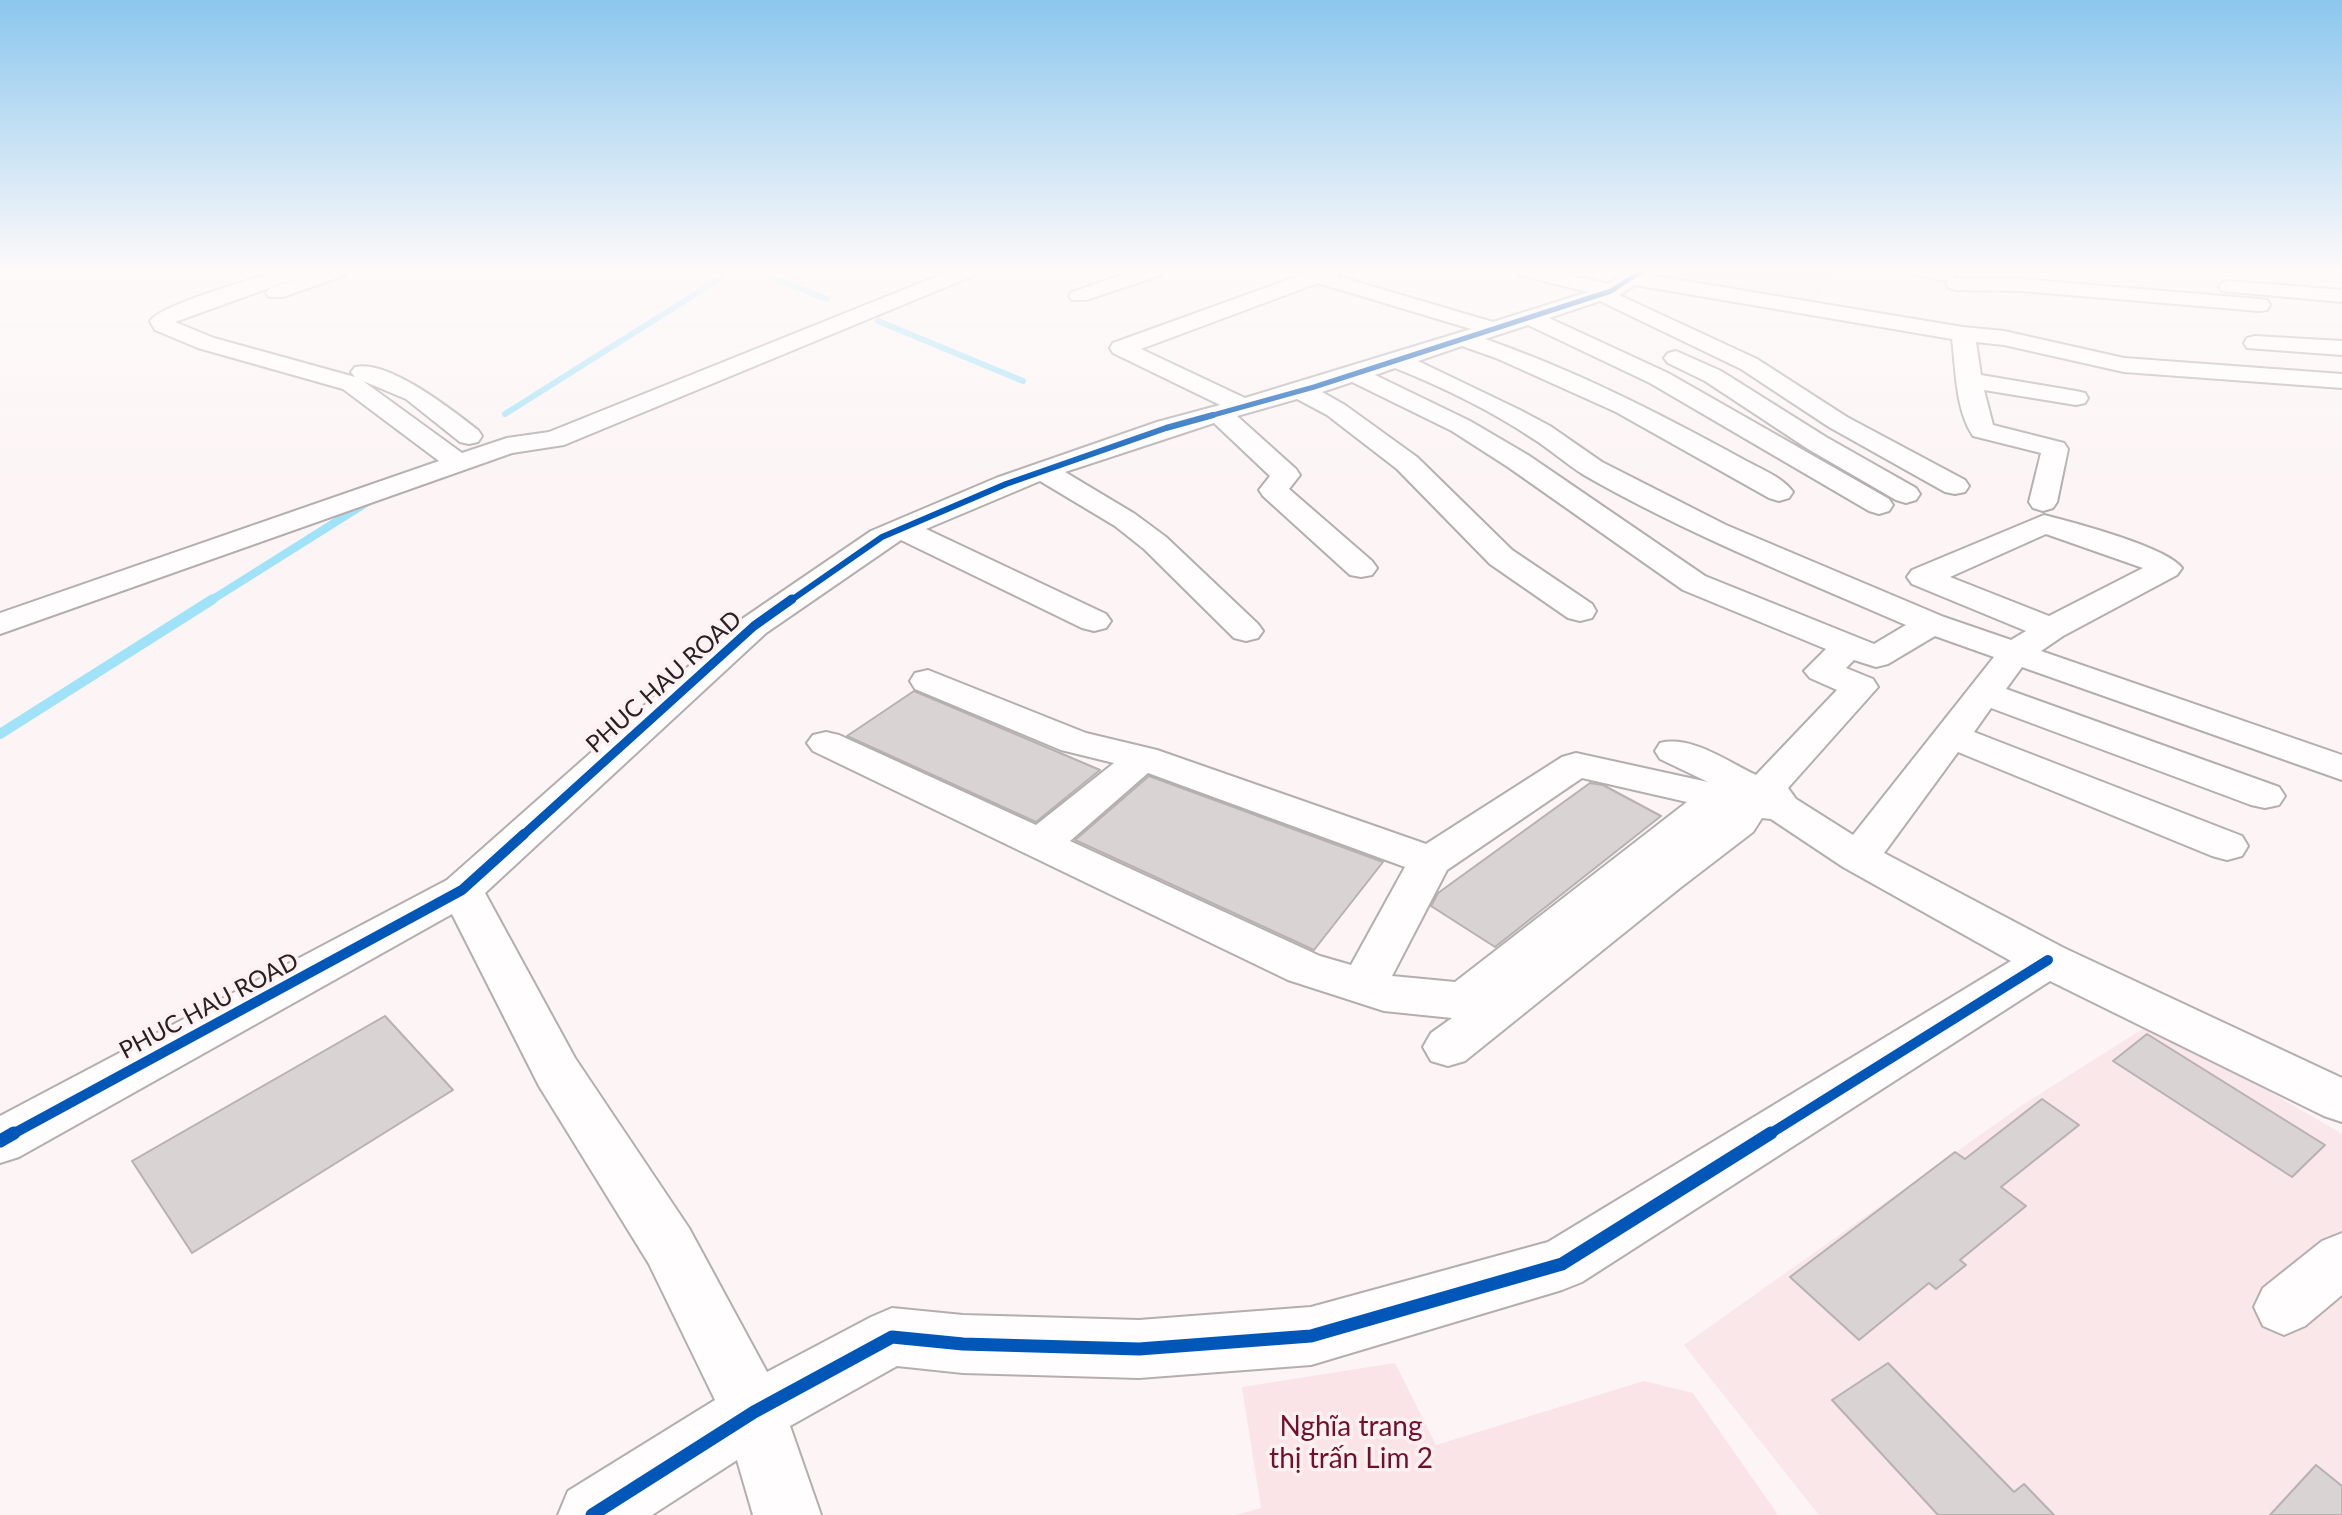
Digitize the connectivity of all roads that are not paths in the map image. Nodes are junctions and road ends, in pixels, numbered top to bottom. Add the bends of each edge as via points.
1 (205, 342) edge
2 (259, 342) edge
3 (746, 342) edge
4 (794, 342) edge
5 (1138, 342) edge
6 (1456, 342) edge
7 (1492, 342) edge
8 (1581, 342) edge
9 (1708, 342) edge
10 (1964, 342) edge
11 (2020, 342) edge
12 (2255, 343) dead end
13 (1651, 346) dead end
14 (2316, 346) junction
15 (2342, 348) edge
16 (1397, 361) junction
17 (2342, 367) edge
18 (1354, 374) junction
19 (1969, 380) junction
20 (2342, 381) edge
21 (1300, 391) junction
22 (2076, 398) dead end
23 (1231, 410) junction
24 (501, 449) junction
25 (459, 463) junction
26 (1043, 471) junction
27 (1955, 486) dead end
28 (1779, 492) dead end
29 (1906, 494) dead end
30 (2043, 502) dead end
31 (1879, 505) dead end
32 (902, 529) junction
33 (1361, 568) dead end
34 (1580, 611) dead end
35 (1094, 621) dead end
36 (0, 624) edge
37 (1931, 624) junction
38 (2051, 629) junction
39 (1246, 631) dead end
40 (1850, 646) junction
41 (2015, 653) junction
42 (928, 681) dead end
43 (1984, 693) junction
44 (1951, 736) junction
45 (826, 743) dead end
46 (1674, 751) dead end
47 (1143, 758) junction
48 (2342, 768) edge
49 (2265, 796) dead end
50 (1755, 802) junction
51 (1040, 844) junction
52 (2227, 846) dead end
53 (1858, 857) junction
54 (1430, 862) junction
55 (462, 890) junction
56 (2048, 960) junction
57 (1363, 987) junction
58 (1448, 1047) dead end
59 (2342, 1101) edge
60 (0, 1141) edge
61 (2342, 1259) edge
62 (2284, 1307) dead end
63 (754, 1412) junction
64 (592, 1515) edge
65 (787, 1515) edge

1 - 25 street via 352,384
2 - 24 street via 390,381 415,394 458,429
3 - 24 street via 524,427
4 - 24 street via 555,439
5 - 23 street via 1121,348
6 - 16 street, PHUC HAU ROAD
7 - 28 street via 1696,443
8 - 31 street via 1659,379
9 - 27 street via 1838,422
10 - 19 street
11 - 20 street via 2124,365
12 - 14 street
13 - 29 street via 1713,376
14 - 15 street
14 - 17 street
16 - 18 street, PHUC HAU ROAD
16 - 37 street via 1511,415 1592,468 1715,531
18 - 21 street, PHUC HAU ROAD
18 - 40 street via 1461,426 1518,461 1694,583
19 - 22 street
19 - 30 street via 1983,431 2036,439 2055,449
21 - 23 street, PHUC HAU ROAD
21 - 34 street via 1336,410 1408,463 1501,557
23 - 26 street, PHUC HAU ROAD
23 - 33 street via 1286,475 1273,490
24 - 25 street
25 - 36 street
26 - 32 street, PHUC HAU ROAD
26 - 39 street via 1155,543
32 - 35 street
32 - 55 street, PHUC HAU ROAD via 882,537 754,626
37 - 40 street via 1876,657
37 - 41 street
38 - 38 street via 1961,592 1923,577 2044,524 2146,557 2166,568
38 - 41 street
40 - 50 street via 1822,671 1860,687
41 - 43 street
41 - 48 street
42 - 47 street via 1074,742
43 - 44 street
43 - 49 street
44 - 52 street
44 - 53 street
45 - 51 street
46 - 50 street
47 - 51 street
47 - 54 street
50 - 53 street
50 - 54 street via 1576,765
50 - 57 street via 1464,1001
50 - 58 street via 1739,823 1644,891
51 - 57 street via 1304,968
53 - 56 street
54 - 57 street
55 - 60 street, PHUC HAU ROAD
55 - 63 street via 558,1072 669,1246
56 - 59 street
56 - 63 street via 1562,1264 1311,1336 1139,1349 963,1344 892,1336
61 - 62 street
63 - 64 street
63 - 65 street

